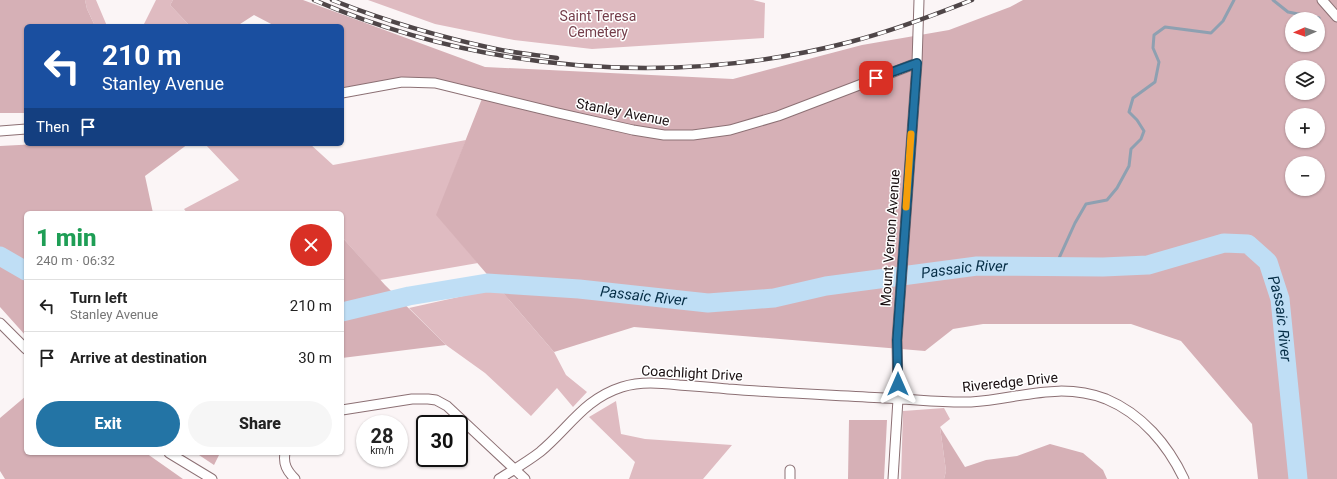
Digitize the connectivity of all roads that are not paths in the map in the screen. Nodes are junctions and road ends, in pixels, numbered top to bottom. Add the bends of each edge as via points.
1 (919, 0) edge
2 (1322, 0) edge
3 (1337, 17) edge
4 (917, 63) junction
5 (344, 93) edge
6 (24, 129) edge
7 (0, 131) edge
8 (0, 323) edge
9 (24, 347) edge
10 (898, 399) junction
11 (344, 410) edge
12 (173, 455) edge
13 (285, 455) edge
14 (514, 469) junction
15 (212, 479) edge
16 (295, 479) edge
17 (499, 479) edge
18 (525, 479) edge
19 (893, 479) edge
20 (1184, 479) edge

1 - 4 street, Mount Vernon Avenue
2 - 3 street
4 - 5 street, Stanley Avenue via 778,116 730,130 693,136 633,130 435,83 402,82
4 - 10 street, Mount Vernon Avenue via 897,340
6 - 7 street
8 - 9 street
10 - 14 street, Coachlight Drive via 650,383 631,384 592,401 540,452
10 - 19 street, Mount Vernon Avenue
10 - 20 street, Riveredge Drive via 971,402 1059,390 1089,394 1128,411 1151,429 1171,455
11 - 14 street via 412,399 436,400 448,406
12 - 15 street
13 - 16 street via 286,468
14 - 17 street, Coachlight Drive
14 - 18 street

